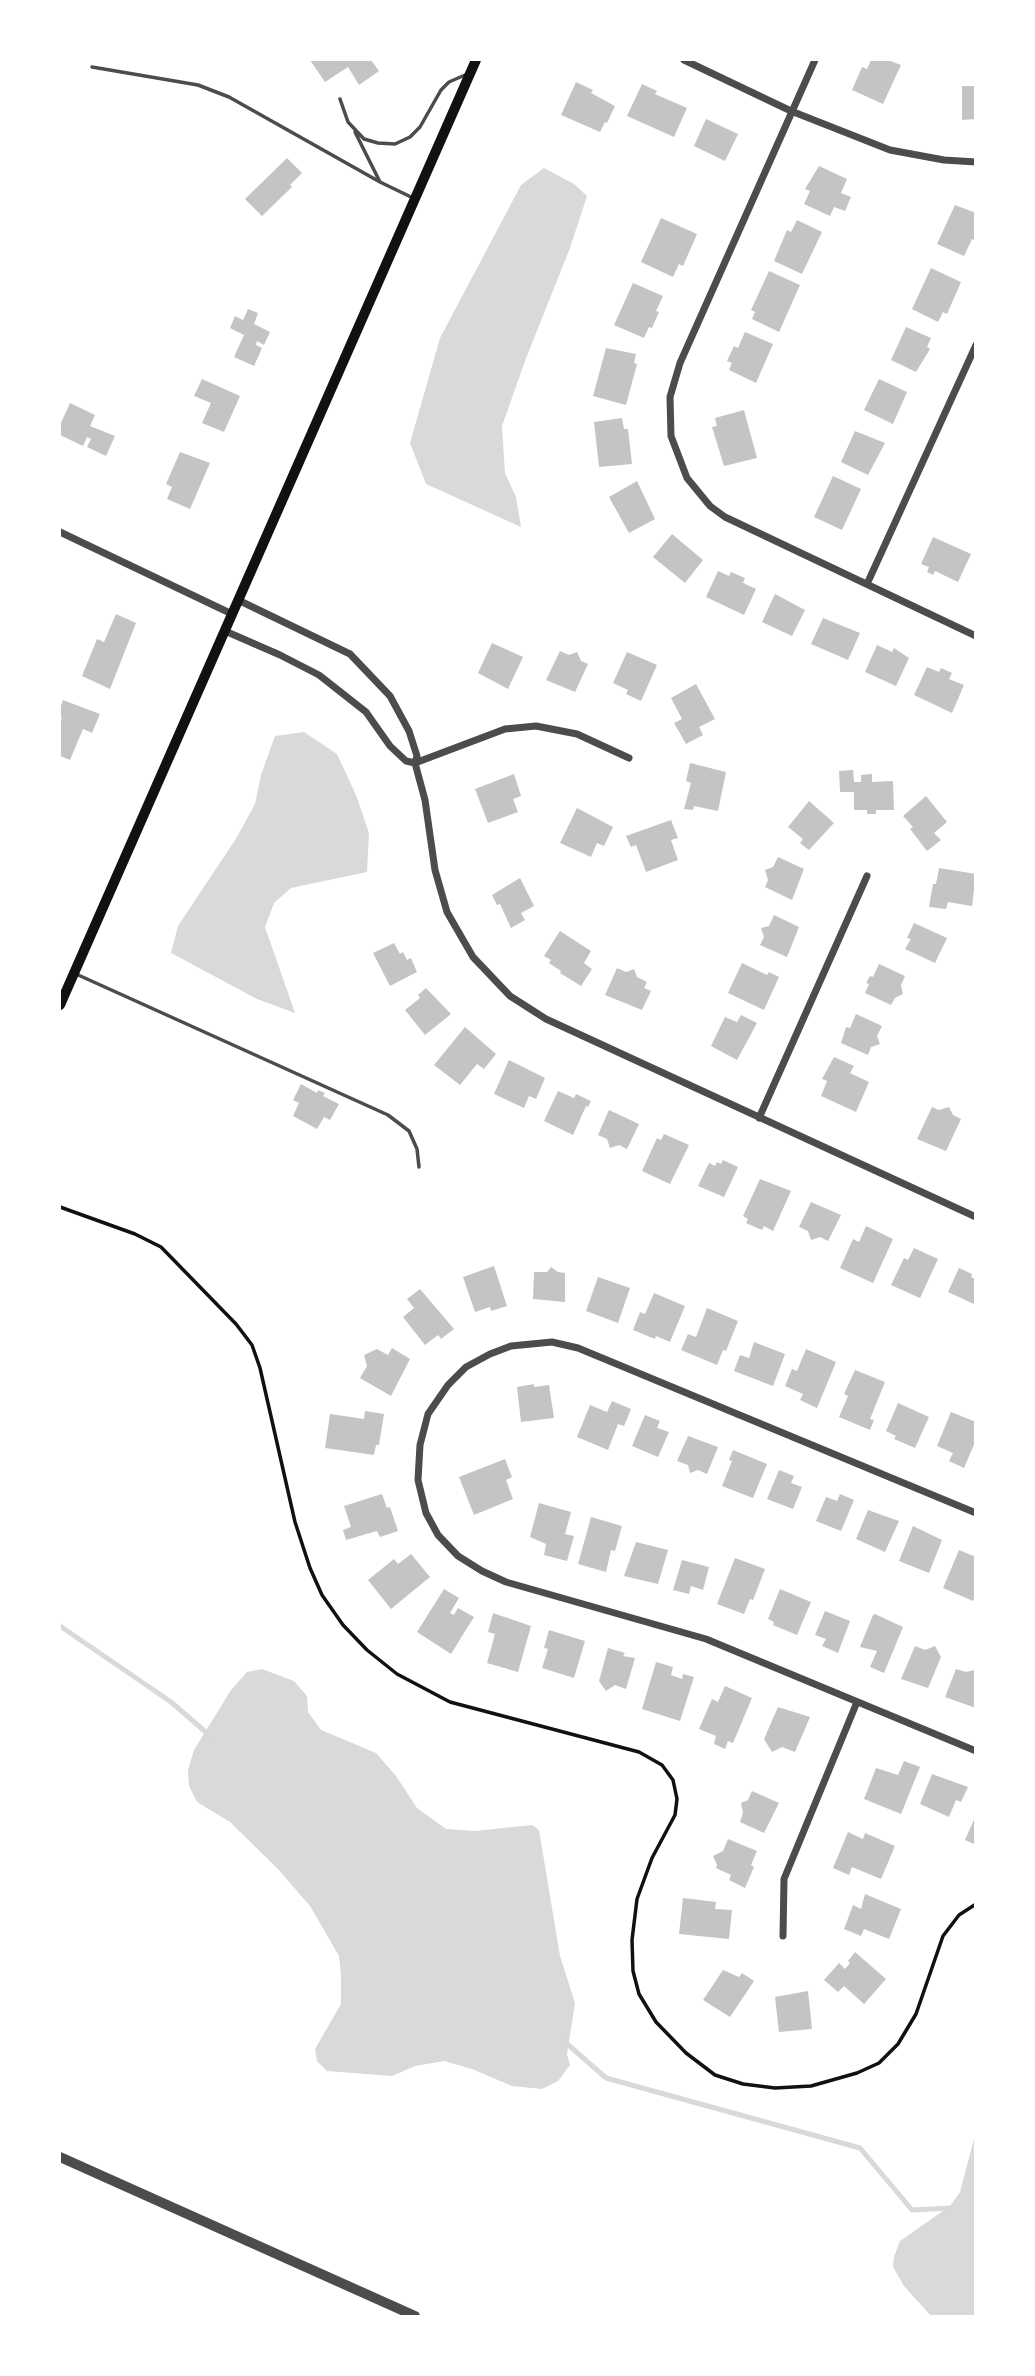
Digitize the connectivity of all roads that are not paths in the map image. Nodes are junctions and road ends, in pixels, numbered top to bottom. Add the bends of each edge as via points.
1 (476, 60) edge
2 (684, 60) edge
3 (815, 60) edge
4 (92, 67) dead end
5 (470, 73) junction
6 (340, 99) dead end
7 (791, 111) junction
8 (354, 131) junction
9 (975, 162) edge
10 (380, 182) junction
11 (415, 199) junction
12 (975, 345) edge
13 (60, 532) edge
14 (867, 584) junction
15 (238, 600) junction
16 (232, 614) junction
17 (225, 631) junction
18 (975, 636) edge
19 (629, 758) dead end
20 (415, 763) junction
21 (867, 876) dead end
22 (74, 973) junction
23 (60, 1005) edge
24 (759, 1118) junction
25 (419, 1167) dead end
26 (975, 1217) edge
27 (975, 1513) edge
28 (857, 1702) junction
29 (975, 1751) edge
30 (783, 1936) dead end
31 (60, 2157) edge
32 (415, 2316) edge

1 - 5 main road
2 - 7 street
3 - 7 street
4 - 10 lane via 198,85 229,97
5 - 8 lane via 441,90 410,137 395,144 378,143
5 - 11 main road
6 - 8 lane
7 - 9 street via 890,150
7 - 14 street via 673,386 671,436 687,478 725,517
8 - 10 lane
10 - 11 lane
11 - 15 main road
12 - 14 street
13 - 16 street
14 - 18 street
15 - 16 main road
15 - 20 street via 350,654 390,696 409,731
16 - 17 main road
17 - 20 street via 319,675 366,712 406,761
17 - 22 main road
19 - 20 street via 577,734 536,726 505,729
20 - 24 street via 443,901 463,943 491,978 545,1019
21 - 24 street
22 - 23 main road
22 - 25 lane via 388,1115 409,1131
24 - 26 street
27 - 28 street via 578,1348 552,1342 511,1346 466,1367 428,1414 418,1480 426,1513 458,1556 506,1582 706,1639
28 - 29 street
28 - 30 street via 784,1879
31 - 32 street

